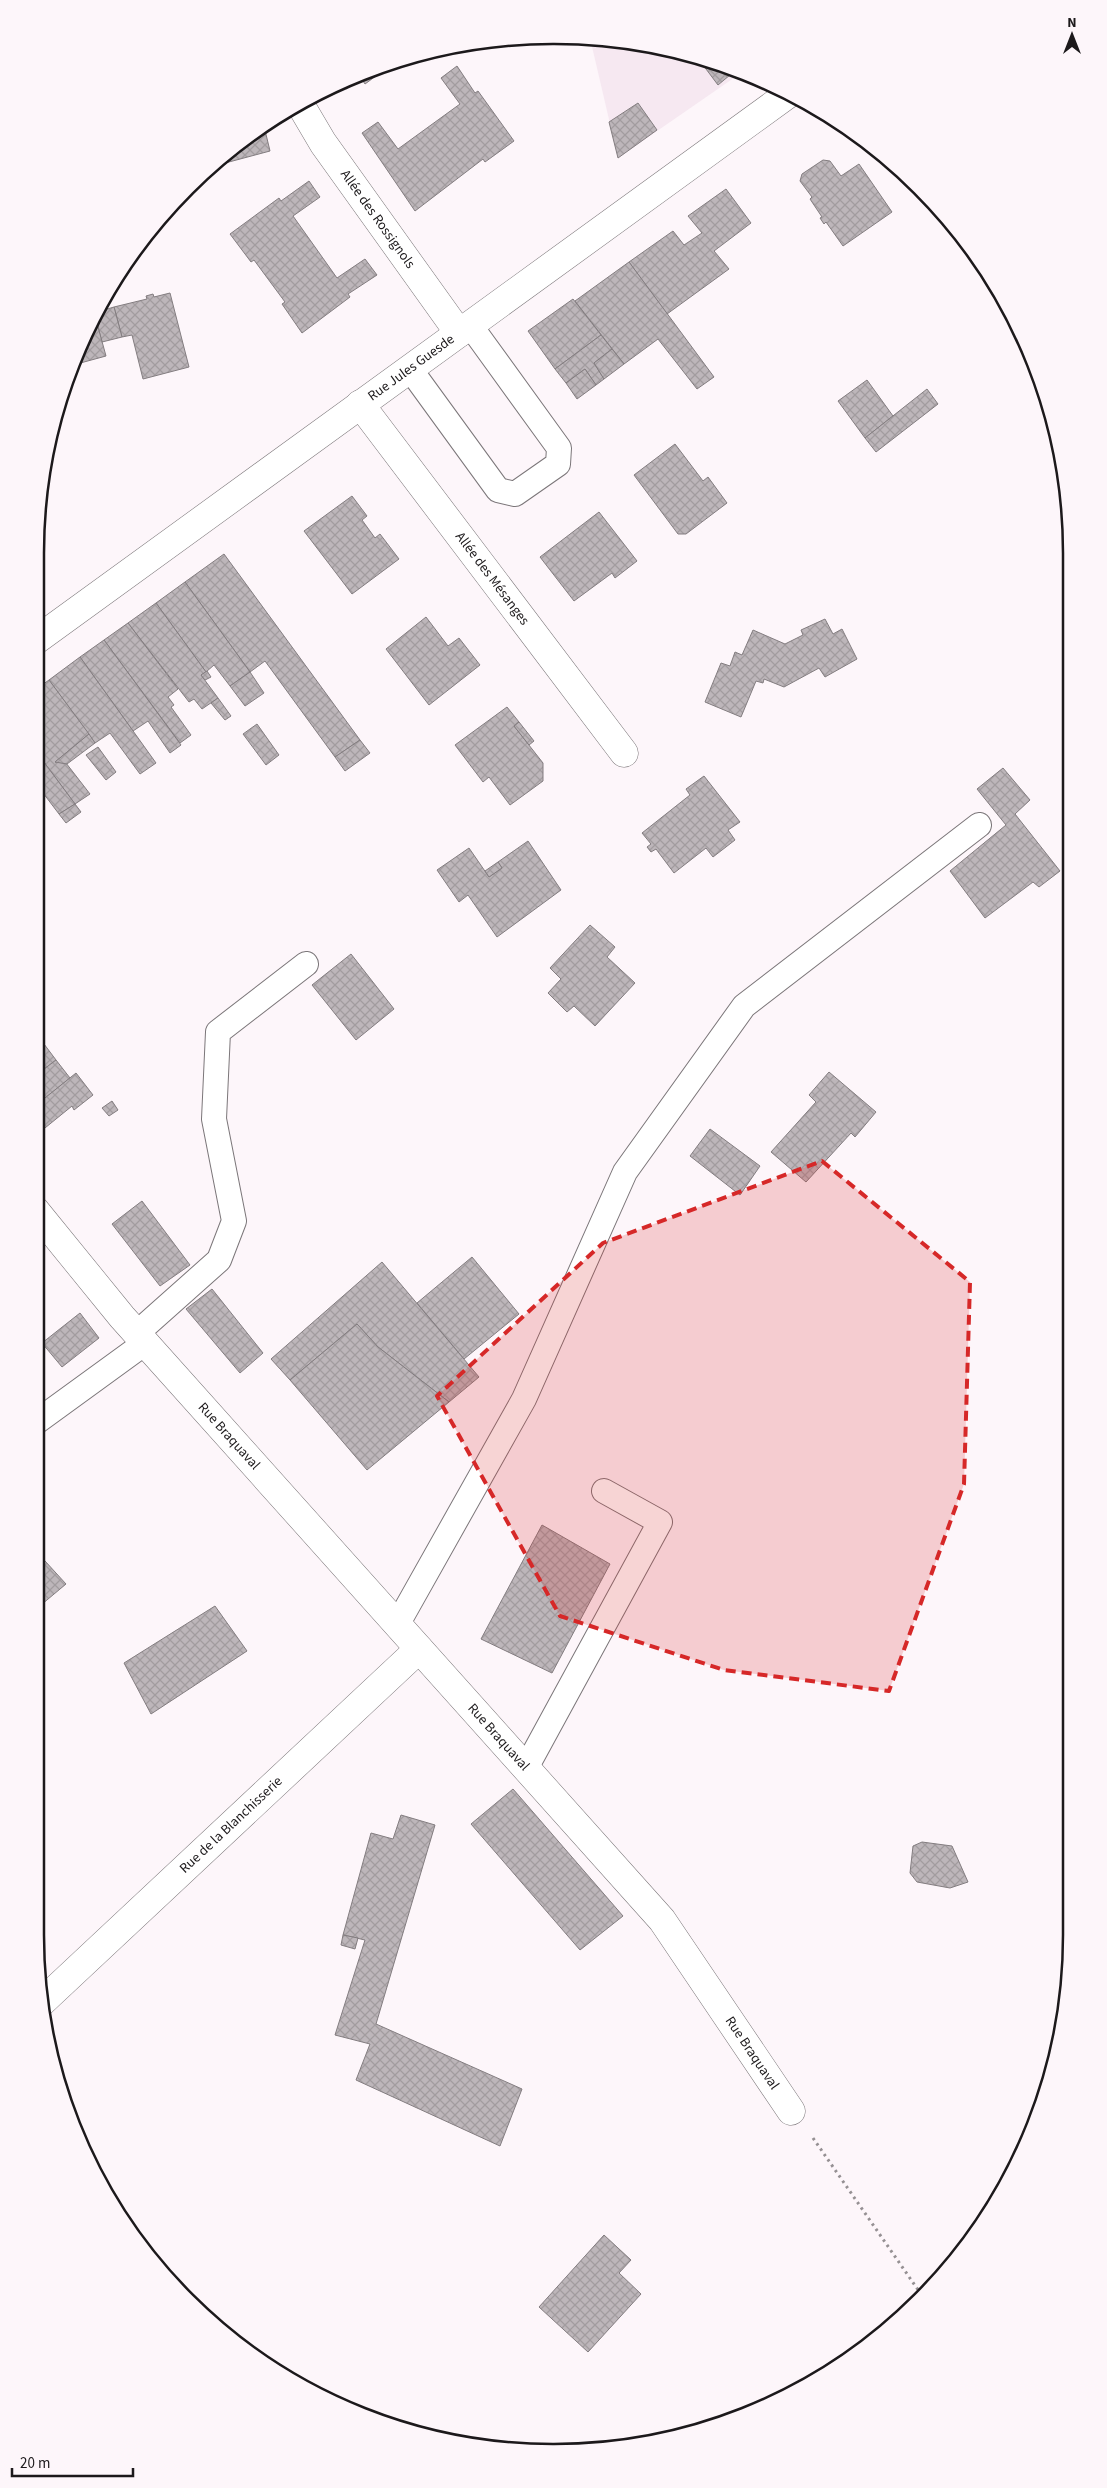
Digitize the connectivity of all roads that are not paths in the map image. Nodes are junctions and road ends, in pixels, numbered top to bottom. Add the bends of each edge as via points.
1 (783, 98) edge
2 (303, 110) edge
3 (464, 329) junction
4 (410, 368) junction
5 (360, 404) junction
6 (44, 634) edge
7 (624, 753) dead end
8 (979, 825) dead end
9 (306, 964) dead end
10 (44, 1221) edge
11 (141, 1338) junction
12 (44, 1416) edge
13 (604, 1491) dead end
14 (397, 1625) junction
15 (419, 1649) junction
16 (526, 1768) junction
17 (48, 1997) edge
18 (791, 2111) road end

1 - 3 street, Rue Jules Guesde
2 - 3 street, Allée des Rossignols via 323,143
3 - 4 street, Rue Jules Guesde
3 - 4 lane via 559,448 558,464 515,494 498,490
4 - 5 street, Rue Jules Guesde
5 - 6 street, Rue Jules Guesde
5 - 7 street, Allée des Mésanges
8 - 14 lane via 744,1006 625,1172 524,1399
9 - 11 lane via 218,1032 214,1119 234,1221 219,1260
10 - 11 street, Rue Braquaval
11 - 12 lane
11 - 14 street, Rue Braquaval
13 - 16 lane via 660,1522
14 - 15 street, Rue Braquaval
15 - 16 street, Rue Braquaval
15 - 17 street, Rue de la Blanchisserie
16 - 18 street, Rue Braquaval via 662,1920

